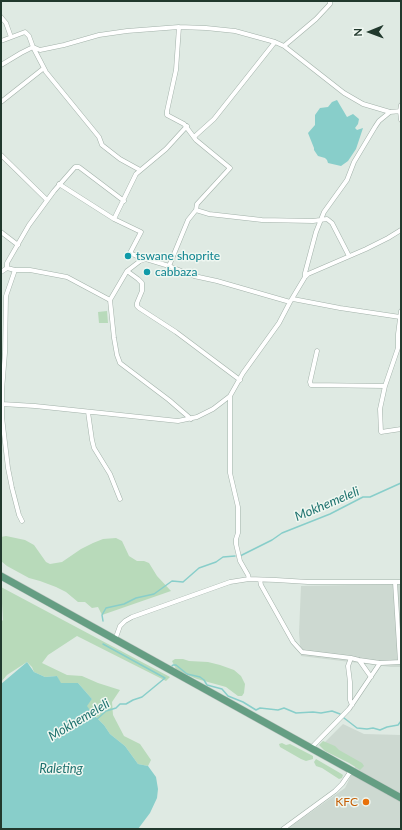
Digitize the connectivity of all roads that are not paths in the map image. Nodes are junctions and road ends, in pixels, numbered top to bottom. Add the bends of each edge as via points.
1 (330, 1) edge
2 (1, 17) edge
3 (179, 27) junction
4 (12, 37) junction
5 (1, 42) edge
6 (275, 42) junction
7 (284, 46) junction
8 (33, 47) junction
9 (1, 65) edge
10 (44, 68) junction
11 (1, 102) edge
12 (401, 106) edge
13 (400, 111) edge
14 (390, 112) junction
15 (401, 120) edge
16 (187, 126) junction
17 (194, 137) junction
18 (1, 155) edge
19 (140, 170) junction
20 (59, 184) junction
21 (47, 200) junction
22 (124, 201) junction
23 (196, 210) junction
24 (114, 219) junction
25 (321, 219) junction
26 (401, 230) edge
27 (1, 232) edge
28 (18, 245) junction
29 (349, 256) junction
30 (143, 259) junction
31 (169, 266) junction
32 (8, 268) junction
33 (15, 270) junction
34 (127, 271) junction
35 (1, 272) edge
36 (305, 277) junction
37 (110, 300) junction
38 (292, 301) junction
39 (401, 311) edge
40 (400, 317) junction
41 (3, 348) edge
42 (317, 351) dead end
43 (240, 380) junction
44 (385, 386) junction
45 (2, 390) edge
46 (230, 396) junction
47 (2, 404) junction
48 (88, 412) junction
49 (191, 419) junction
50 (401, 429) edge
51 (120, 499) dead end
52 (22, 520) dead end
53 (1, 576) edge
54 (249, 579) junction
55 (260, 580) junction
56 (395, 582) junction
57 (401, 582) edge
58 (115, 640) junction
59 (351, 658) junction
60 (359, 660) junction
61 (400, 662) edge
62 (380, 663) junction
63 (371, 677) junction
64 (352, 704) junction
65 (311, 749) junction
66 (350, 771) junction
67 (401, 798) edge
68 (283, 829) edge

1 - 7 street via 316,19
2 - 4 street
3 - 6 street via 235,31
3 - 8 street via 99,35 40,50
3 - 16 street via 176,70 166,114
4 - 5 street
4 - 8 street via 25,32
6 - 7 street
6 - 17 street via 214,119
7 - 14 street via 344,93 363,104
8 - 9 street
8 - 10 street
10 - 11 street
10 - 19 street via 99,137 104,147
12 - 13 street
13 - 14 street
13 - 15 street
14 - 25 street via 375,127 354,162 347,180
16 - 17 street
16 - 19 street via 166,149
17 - 23 street via 230,168 197,204
18 - 21 street
19 - 22 street
20 - 21 street
20 - 22 street via 77,166
20 - 24 street
21 - 28 street
22 - 24 street
23 - 25 street via 209,214 262,220
23 - 31 street via 188,220
24 - 30 street via 141,232 130,253
25 - 29 street via 327,219 332,223
25 - 36 street via 304,273
26 - 29 street via 372,247
27 - 28 street
28 - 32 street via 7,263
29 - 36 street
30 - 31 street
30 - 34 street
31 - 38 street via 194,276
32 - 33 street
32 - 35 street
33 - 37 street via 30,270 67,278
33 - 41 street via 6,296
34 - 37 street
34 - 43 street via 142,283 137,303 139,308
36 - 38 street
37 - 49 street via 114,338 120,363
38 - 40 street
38 - 43 street
39 - 40 street
40 - 44 street via 398,348
41 - 45 street
42 - 44 street via 311,385
43 - 46 street
44 - 50 street via 380,409 380,431
45 - 47 street
46 - 49 street via 205,414
46 - 54 street via 230,473 238,507 236,544 240,561
47 - 48 street
47 - 52 street via 8,468
48 - 49 street via 178,421
48 - 51 street via 94,448 110,474
53 - 58 main road
54 - 55 street
54 - 58 street via 230,582 132,617 120,626
55 - 56 street
55 - 59 street via 293,642 302,652
56 - 57 street
56 - 61 street
58 - 65 main road
59 - 60 street
59 - 64 street via 348,666
60 - 62 street
60 - 63 street
61 - 62 street
62 - 63 street
63 - 64 street
64 - 65 street
65 - 66 main road
66 - 67 main road
66 - 68 street via 334,791

